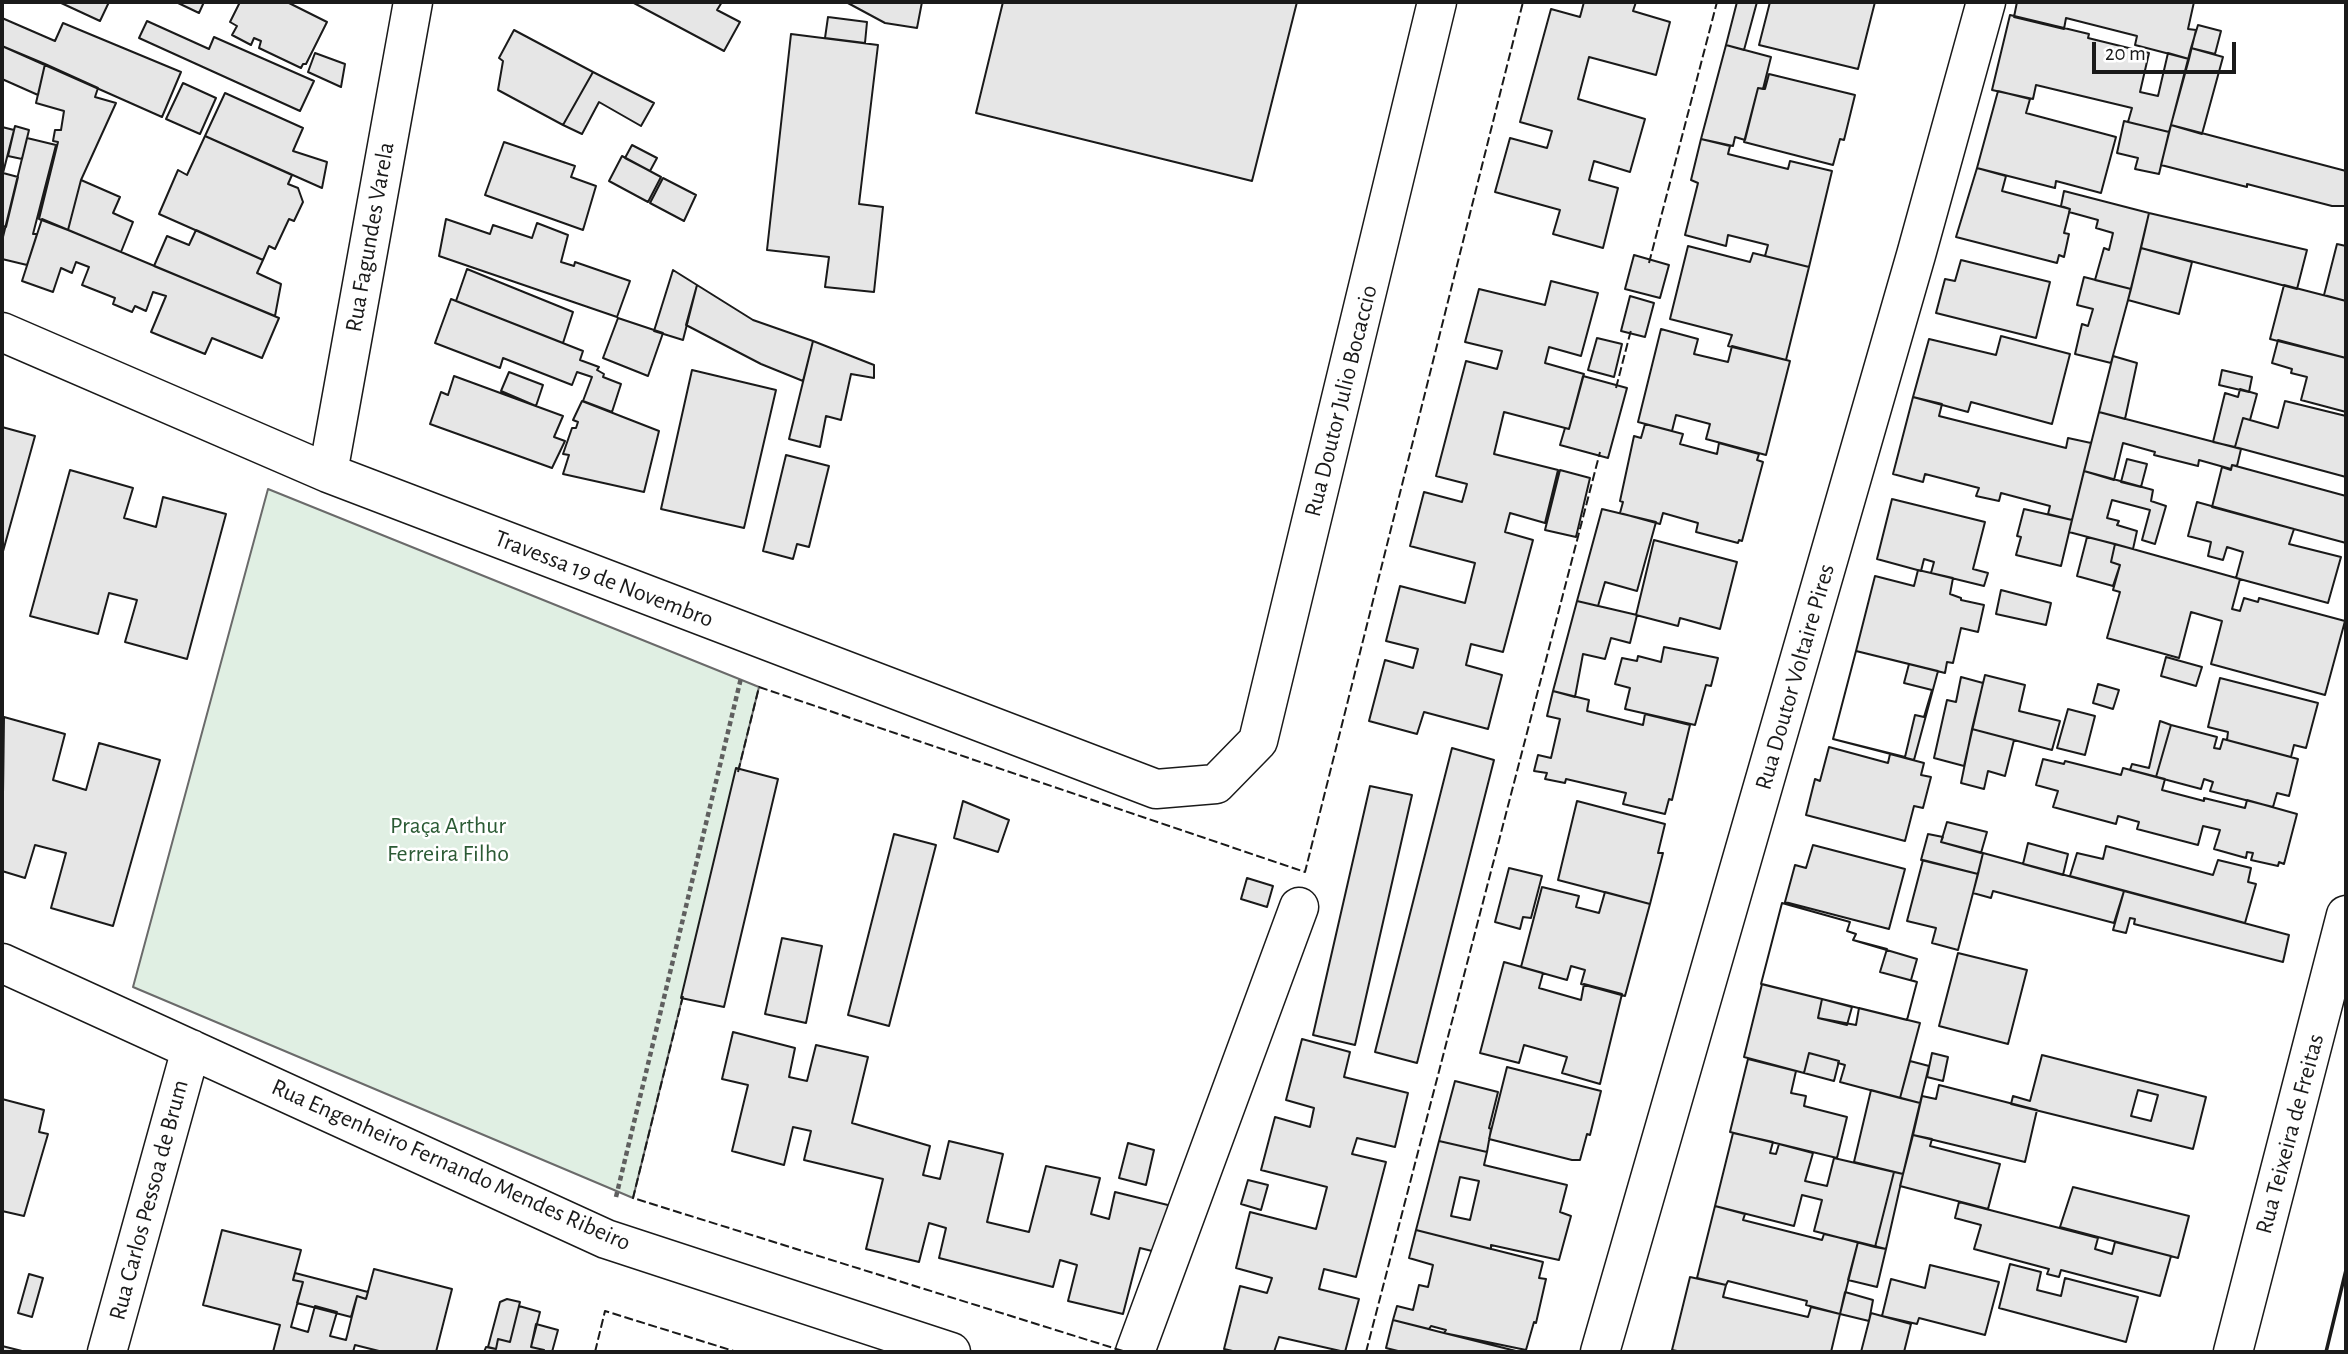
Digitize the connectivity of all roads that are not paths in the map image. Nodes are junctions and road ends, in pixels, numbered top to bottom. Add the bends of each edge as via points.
1 (413, 2) edge
2 (1437, 2) edge
3 (1986, 2) edge
4 (2, 332) edge
5 (328, 473) junction
6 (1216, 784) joint
7 (1299, 906) dead end
8 (2346, 915) edge
9 (2, 963) edge
10 (191, 1049) junction
11 (107, 1352) edge
12 (951, 1352) edge
13 (1135, 1352) edge
14 (1600, 1352) edge
15 (2233, 1352) edge

1 - 5 street, Rua Fagundes Varela
2 - 6 street, Rua Doutor Julio Bocaccio via 1258,740
3 - 14 street, Rua Doutor Voltaire Pires
4 - 5 street, Travessa 19 de Novembro
5 - 6 street, Travessa 19 de Novembro via 1156,789
7 - 13 street
8 - 15 street, Rua Teixeira de Freitas
9 - 10 street, Rua Engenheiro Fernando Mendes Ribeiro
10 - 11 street, Rua Carlos Pessoa de Brum
10 - 12 street, Rua Engenheiro Fernando Mendes Ribeiro via 606,1239

